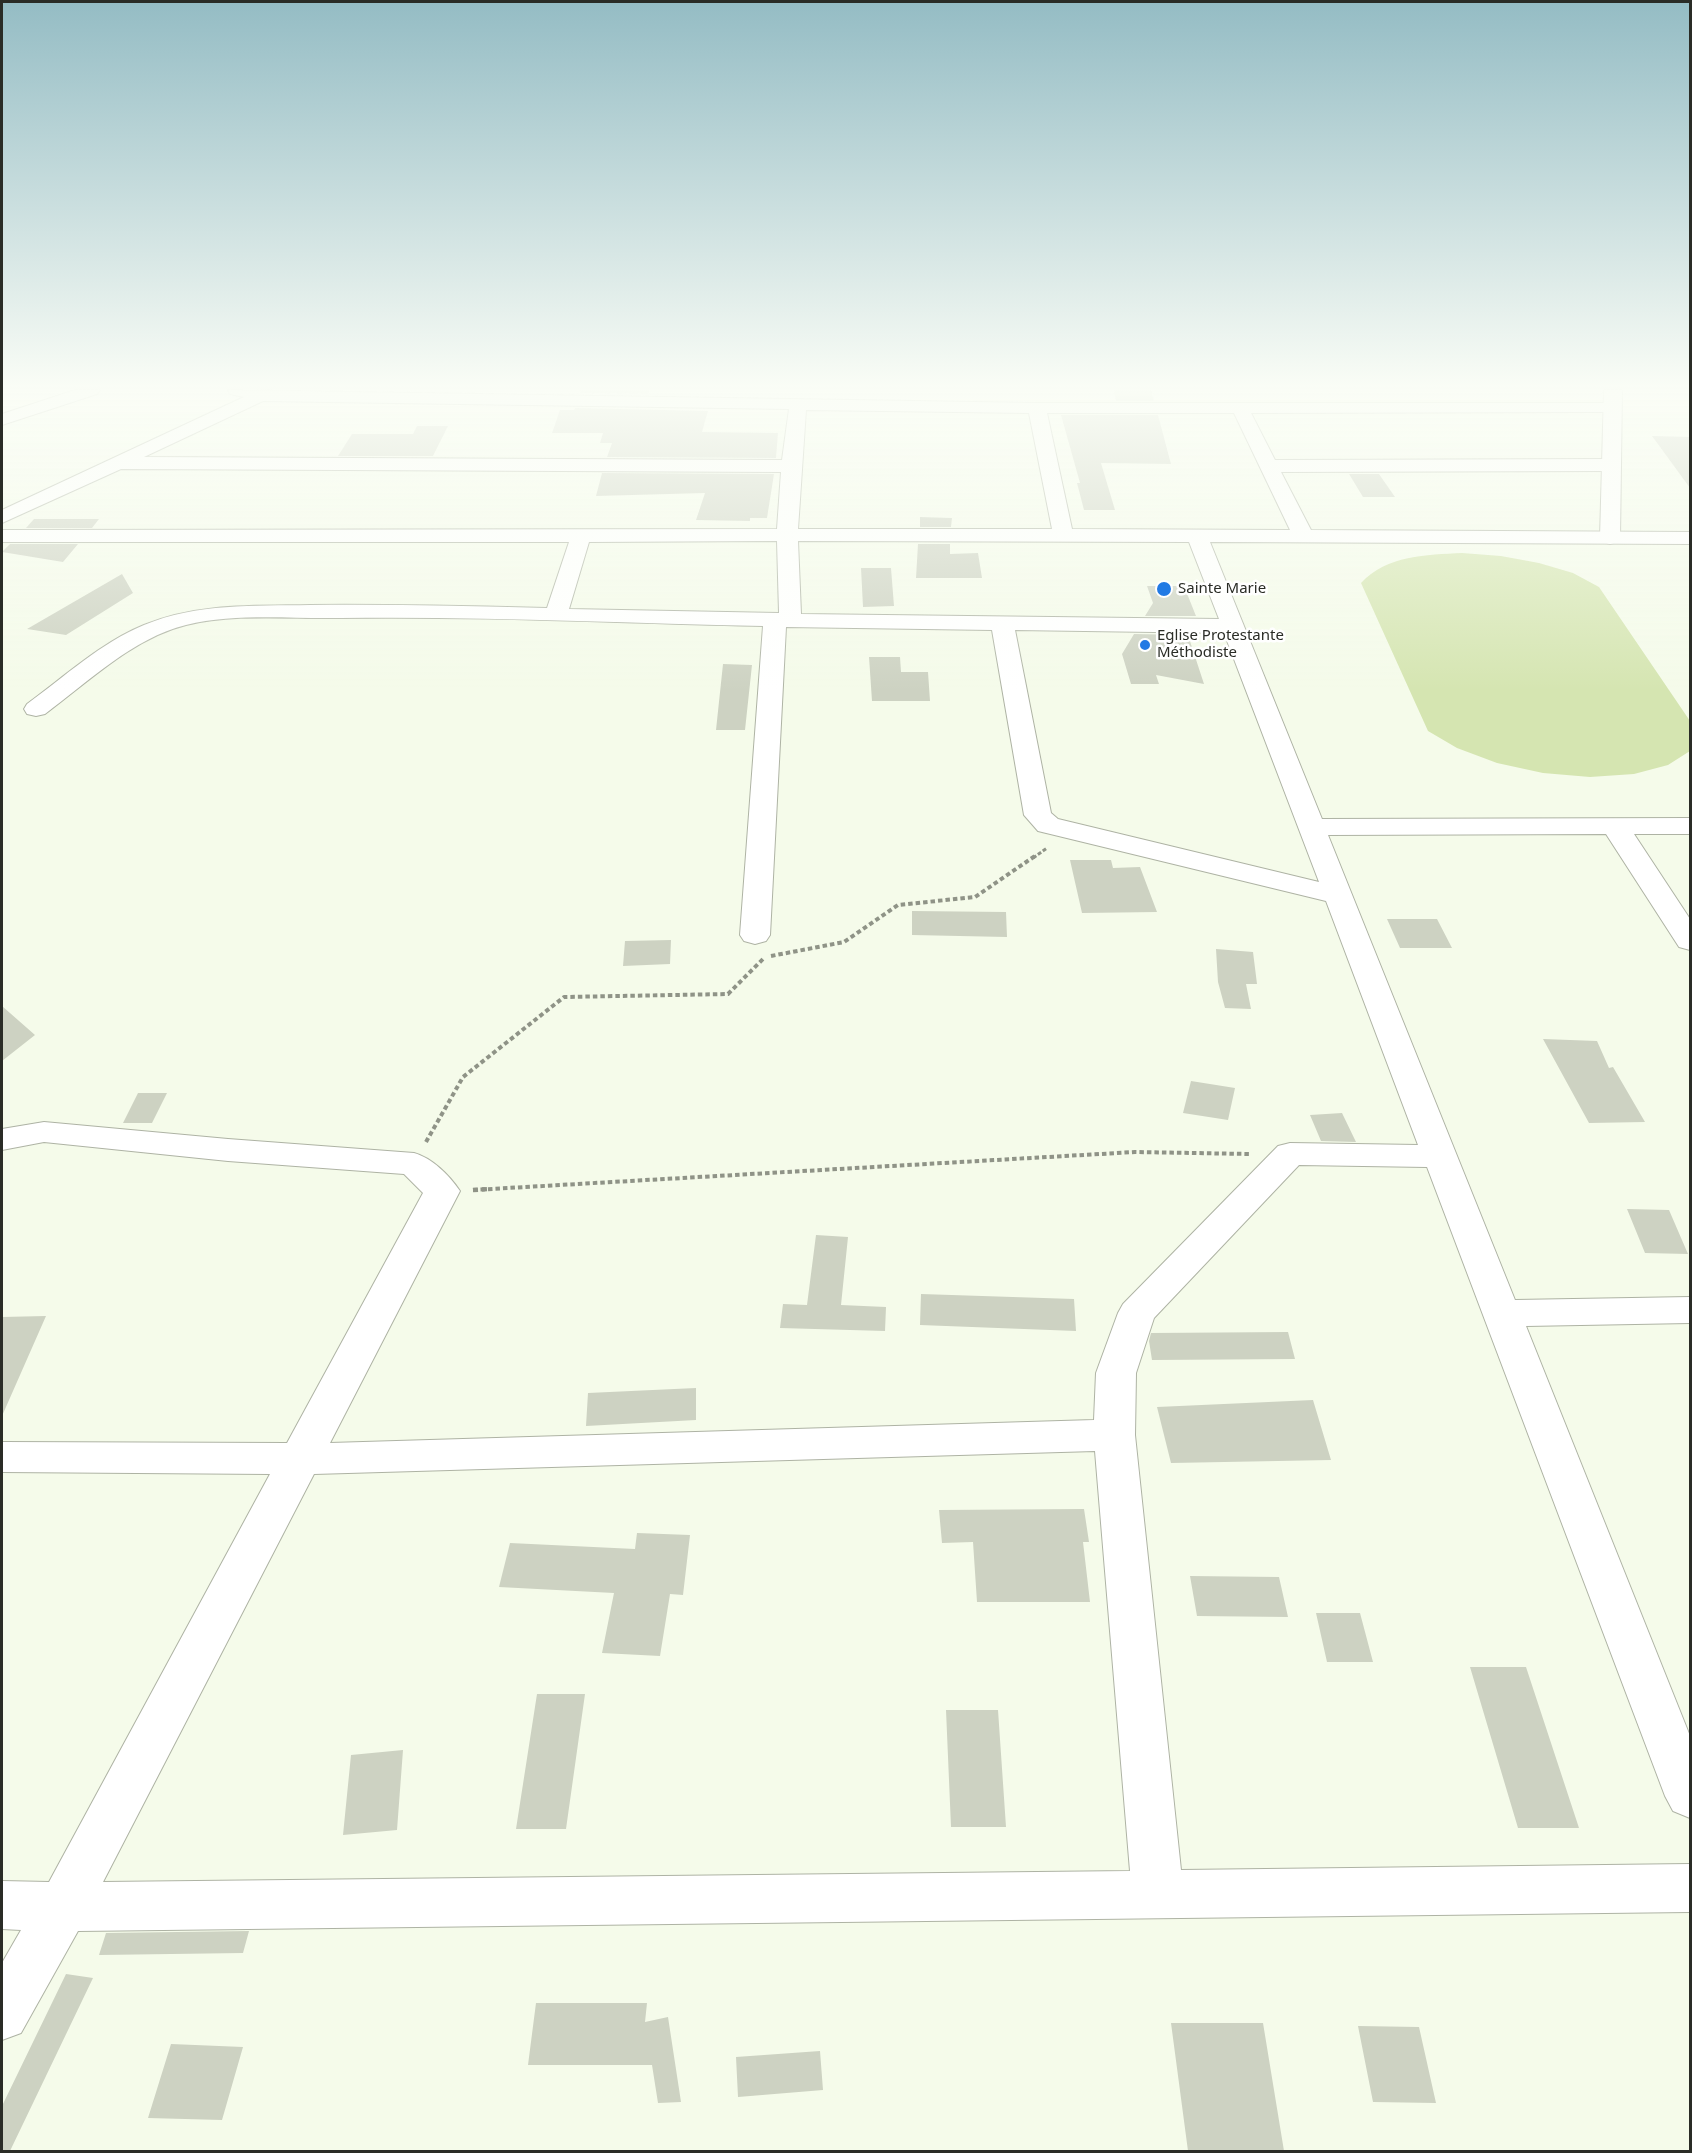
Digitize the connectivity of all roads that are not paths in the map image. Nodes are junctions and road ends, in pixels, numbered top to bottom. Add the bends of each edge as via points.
1 (60, 490) edge
2 (790, 490) edge
3 (1054, 490) edge
4 (1281, 490) edge
5 (1611, 490) edge
6 (2, 517) edge
7 (1063, 535) junction
8 (581, 536) junction
9 (787, 536) junction
10 (2, 537) edge
11 (1198, 537) junction
12 (1304, 537) junction
13 (1610, 538) junction
14 (1690, 538) edge
15 (556, 615) junction
16 (782, 620) junction
17 (1002, 622) junction
18 (1234, 626) junction
19 (36, 710) dead end
20 (1614, 825) junction
21 (1690, 826) edge
22 (1312, 827) junction
23 (1339, 896) junction
24 (755, 935) dead end
25 (1690, 940) edge
26 (2, 1139) edge
27 (1440, 1156) junction
28 (1690, 1310) edge
29 (1502, 1313) junction
30 (1114, 1435) junction
31 (2, 1457) edge
32 (299, 1459) junction
33 (1690, 1796) edge
34 (1690, 1888) edge
35 (1158, 1893) junction
36 (2, 1905) edge
37 (63, 1907) junction
38 (2, 2014) edge

1 - 6 street
2 - 9 street
3 - 7 street
4 - 12 street
5 - 13 street
7 - 9 street
7 - 11 street
8 - 9 street
8 - 10 street
8 - 15 street
9 - 16 street
11 - 12 street
11 - 18 street
12 - 13 street
13 - 14 street
15 - 16 street
15 - 19 street via 266,610 183,619 151,630 119,648
16 - 17 street
16 - 24 street
17 - 18 street
17 - 23 street via 1038,815 1048,825
18 - 22 street
20 - 21 street
20 - 22 street
20 - 25 street
22 - 23 street
23 - 27 street
26 - 32 street via 44,1132 240,1151 428,1178
27 - 29 street
27 - 30 street via 1290,1154 1137,1313 1116,1373
28 - 29 street
29 - 33 street
30 - 32 street
30 - 35 street
31 - 32 street
32 - 37 street
34 - 35 street
35 - 37 street
36 - 37 street
37 - 38 street

